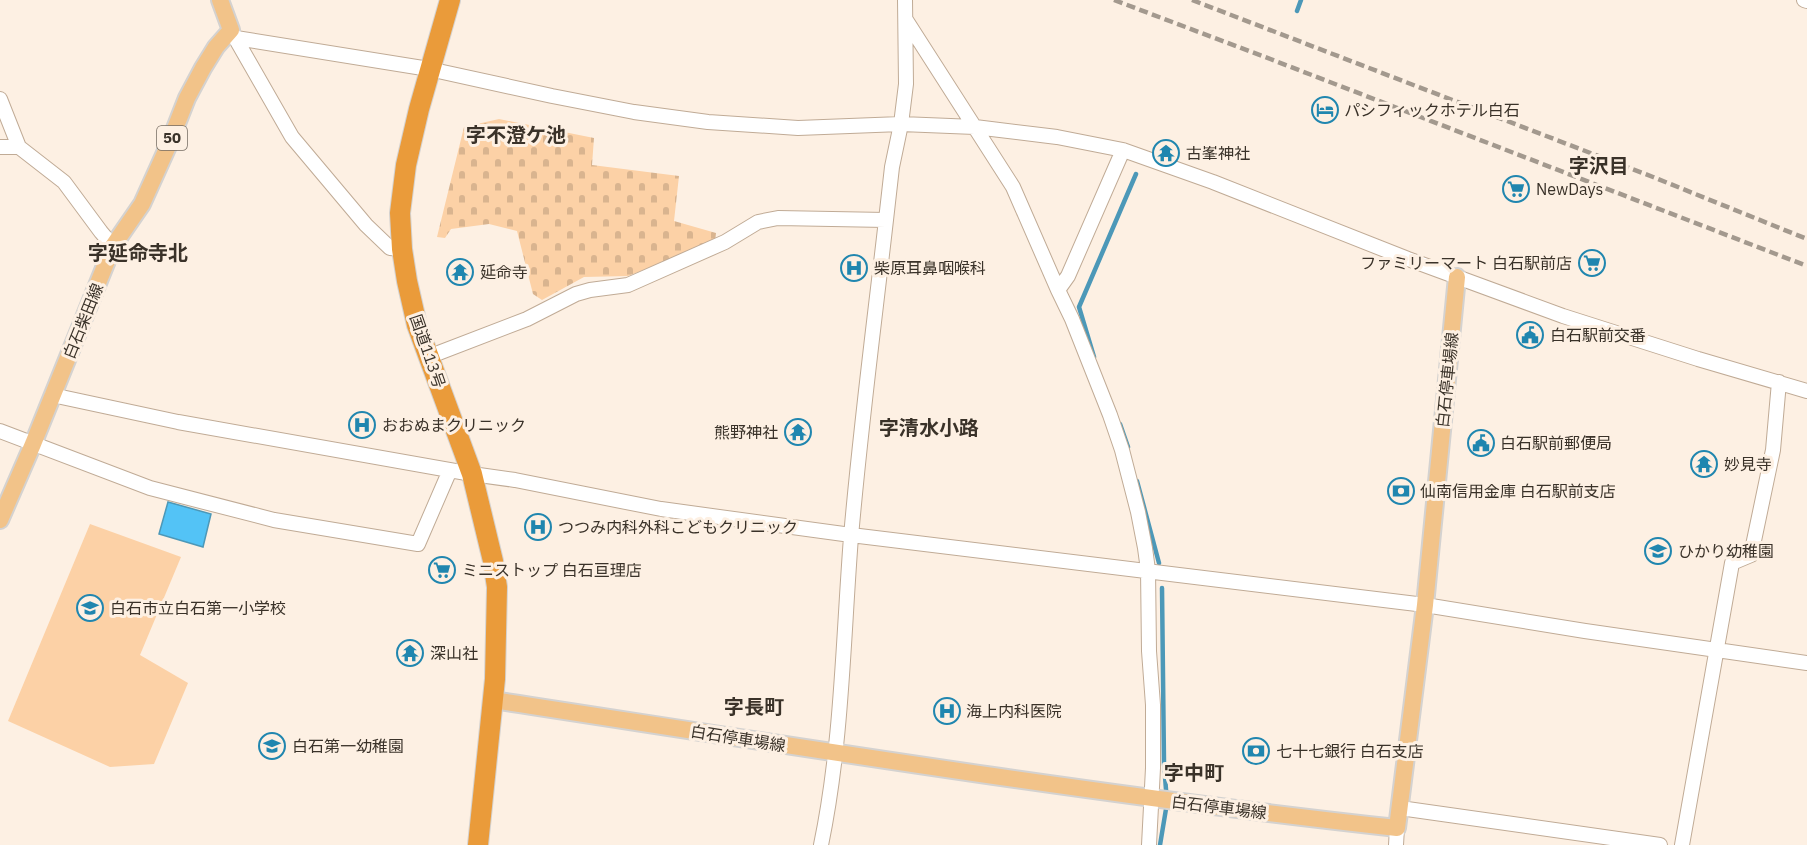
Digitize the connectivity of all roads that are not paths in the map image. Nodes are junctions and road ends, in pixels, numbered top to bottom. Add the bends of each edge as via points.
1 (220, 0) edge
2 (450, 0) edge
3 (905, 0) edge
4 (906, 20) junction
5 (233, 34) junction
6 (429, 69) junction
7 (0, 99) edge
8 (901, 124) junction
9 (975, 127) junction
10 (0, 147) edge
11 (19, 147) junction
12 (1123, 150) junction
13 (886, 220) junction
14 (113, 246) junction
15 (402, 249) junction
16 (1457, 277) junction
17 (1058, 290) junction
18 (428, 357) junction
19 (1779, 382) junction
20 (1807, 391) edge
21 (52, 395) junction
22 (0, 431) edge
23 (33, 444) junction
24 (450, 470) junction
25 (472, 474) junction
26 (0, 520) edge
27 (851, 535) junction
28 (1148, 570) junction
29 (1425, 605) junction
30 (1716, 649) junction
31 (1807, 663) edge
32 (494, 700) junction
33 (836, 753) junction
34 (1160, 800) junction
35 (1400, 808) junction
36 (1396, 837) edge
37 (1623, 842) edge
38 (478, 845) edge
39 (821, 845) edge
40 (1149, 845) edge
41 (1660, 845) edge
42 (1682, 845) edge

1 - 5 main road
2 - 6 highway, 国道113号
3 - 4 street
4 - 8 street via 906,84
4 - 9 street
5 - 6 street
5 - 14 main road, 白石柴田線 / 50 via 216,47 203,68 142,204
5 - 15 street via 292,137 366,225 390,248
6 - 8 street via 634,112 708,122 798,128
6 - 15 highway, 国道113号 via 406,165 400,213
7 - 11 street
8 - 9 street
8 - 13 street
9 - 12 street
9 - 17 street via 1013,187
10 - 11 street
11 - 14 street via 64,182
12 - 16 street
12 - 17 street via 1068,276
13 - 18 street via 778,218 758,222 725,242 628,285 576,294 526,319
13 - 27 street
14 - 21 main road, 白石柴田線 / 50
15 - 18 highway, 国道113号 via 417,325
16 - 19 street via 1563,316
16 - 29 main road, 白石停車場線
17 - 28 street via 1122,450
18 - 25 highway, 国道113号
19 - 20 street
19 - 30 street via 1773,450 1751,555 1732,563
21 - 23 main road, 白石柴田線 / 50
21 - 24 street via 178,422
22 - 23 street
23 - 24 street via 150,488 274,520 418,544
23 - 26 main road, 白石柴田線 / 50
24 - 25 street
25 - 27 street via 661,509
25 - 32 highway, 国道113号 via 497,587
27 - 28 street
27 - 33 street
28 - 29 street
28 - 34 street via 1149,651
29 - 30 street
29 - 35 main road, 白石停車場線
30 - 31 street
30 - 42 street
32 - 33 main road, 白石停車場線
32 - 38 highway, 国道113号
33 - 34 main road, 白石停車場線
33 - 39 street
34 - 36 main road, 白石停車場線
34 - 40 street
35 - 36 main road, 白石停車場線
35 - 37 street
37 - 41 street

